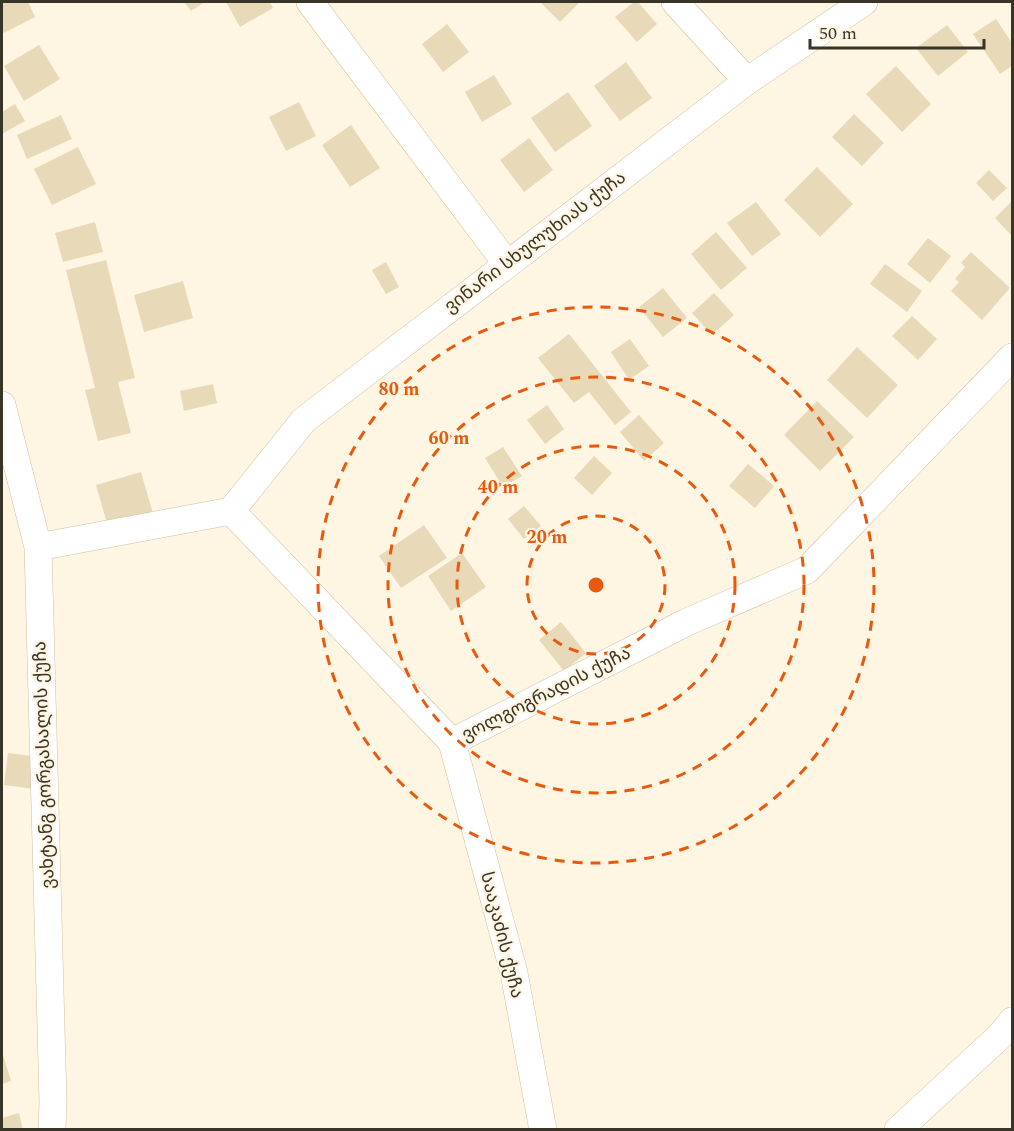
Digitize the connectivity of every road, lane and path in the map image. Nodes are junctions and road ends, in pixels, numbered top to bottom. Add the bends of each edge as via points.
1 (310, 2) edge
2 (675, 2) edge
3 (864, 2) edge
4 (747, 81) junction
5 (507, 264) junction
6 (1012, 357) edge
7 (2, 405) edge
8 (231, 511) junction
9 (38, 547) junction
10 (452, 742) junction
11 (1012, 1021) edge
12 (52, 1130) edge
13 (543, 1130) edge
14 (898, 1130) edge

1 - 5 street
2 - 4 street
3 - 4 street, ვინარი სხულუხიას ქუჩა
4 - 5 street, ვინარი სხულუხიას ქუჩა
5 - 8 street, ვინარი სხულუხიას ქუჩა via 304,420
6 - 10 street, ვოლგოგრადის ქუჩა via 807,570 687,622
7 - 9 street, ვახტანგ გორგასალის ქუჩა
8 - 9 street
8 - 10 street, ვოლგოგრადის ქუჩა
9 - 12 street, ვახტანგ გორგასალის ქუჩა
10 - 13 street, სააკაძის ქუჩა via 514,973
11 - 14 street

